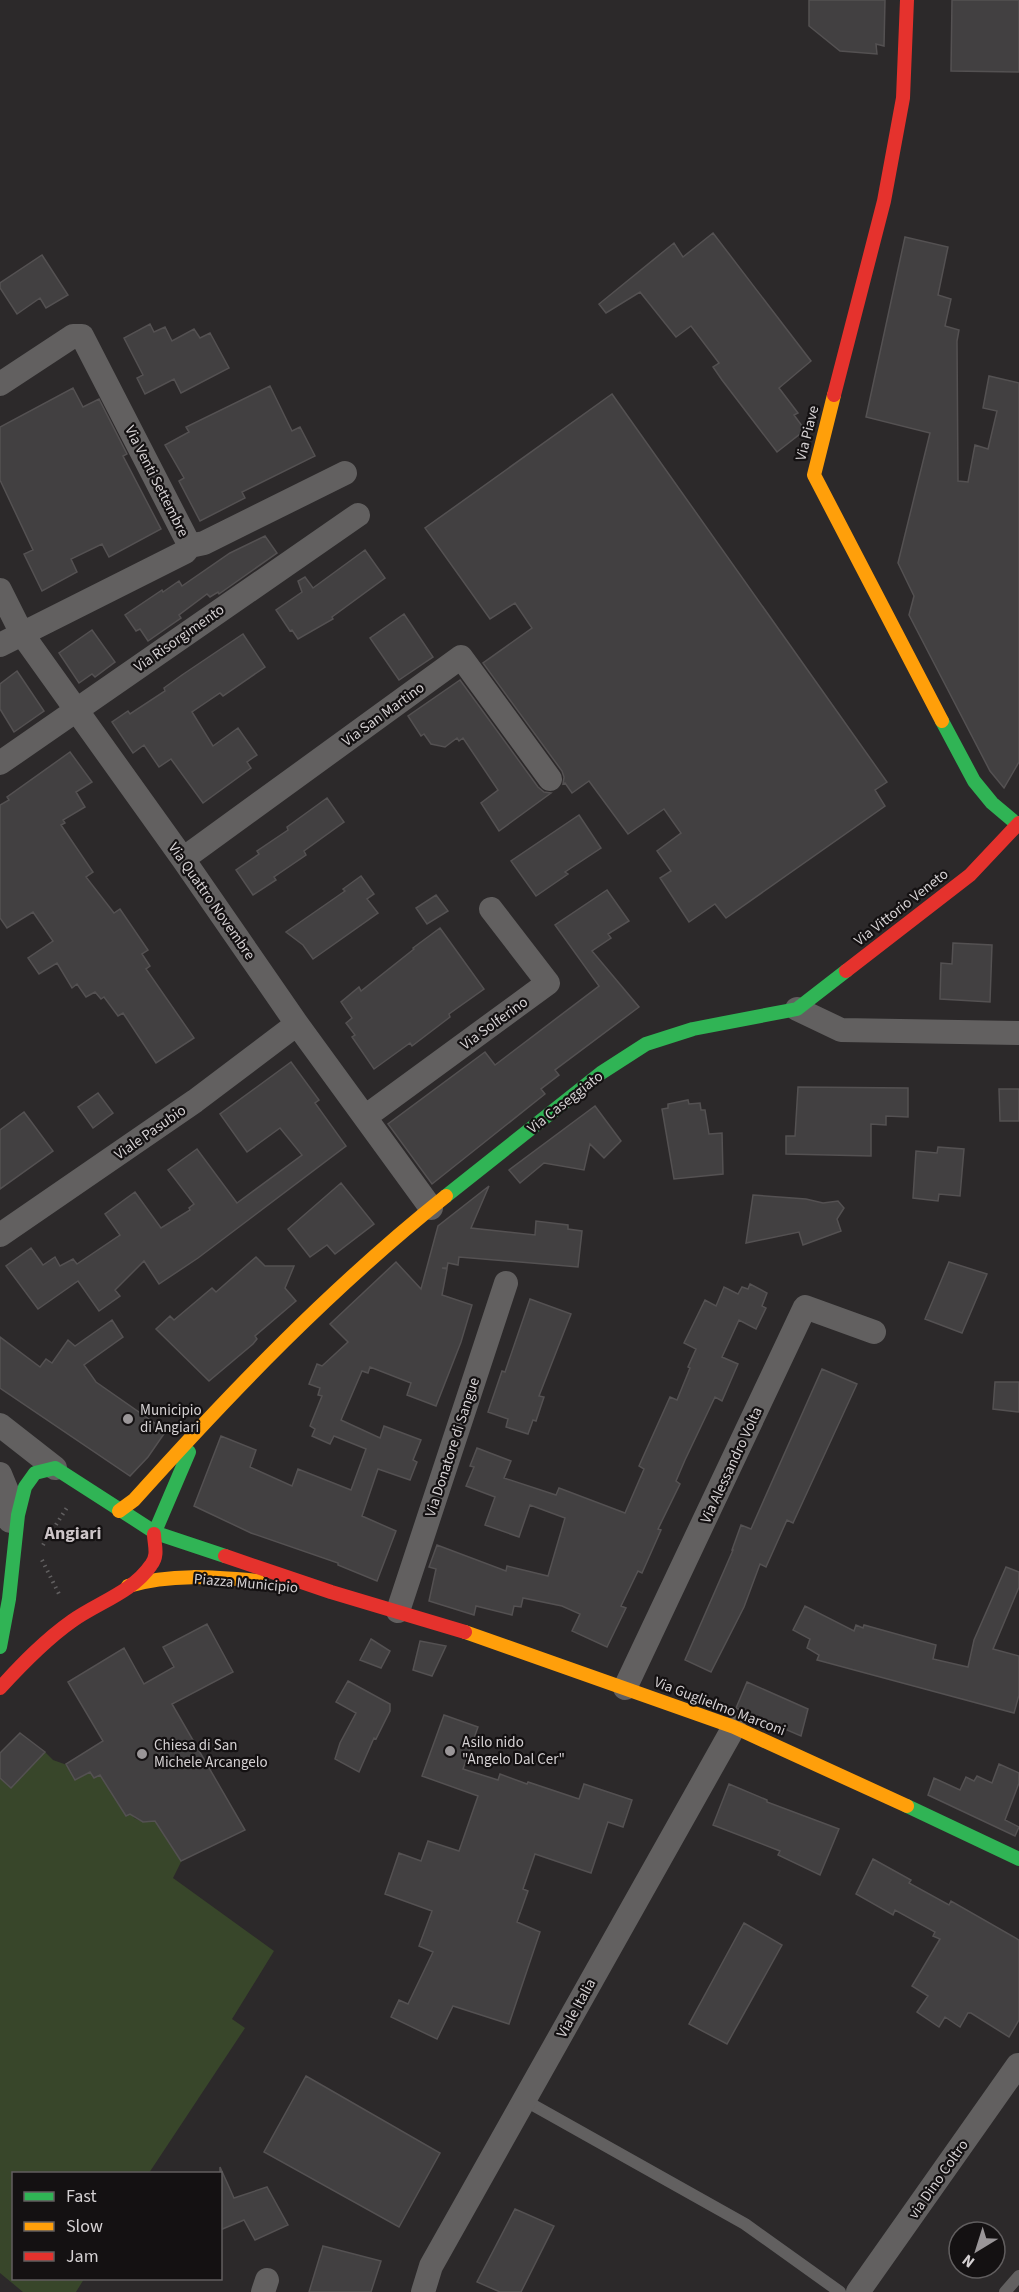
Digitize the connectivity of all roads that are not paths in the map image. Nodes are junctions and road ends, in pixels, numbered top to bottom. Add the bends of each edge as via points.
1 (907, 0) edge
2 (0, 384) edge
3 (345, 473) dead end
4 (358, 514) dead end
5 (190, 546) junction
6 (0, 590) edge
7 (22, 634) junction
8 (0, 645) edge
9 (76, 710) junction
10 (0, 763) edge
11 (550, 779) dead end
12 (1018, 824) edge
13 (183, 859) junction
14 (491, 909) dead end
15 (797, 1009) junction
16 (297, 1024) junction
17 (1019, 1033) edge
18 (365, 1117) junction
19 (431, 1208) junction
20 (0, 1235) edge
21 (506, 1282) dead end
22 (874, 1332) dead end
23 (205, 1421) junction
24 (0, 1425) edge
25 (55, 1468) junction
26 (0, 1474) edge
27 (119, 1511) junction
28 (156, 1533) junction
29 (13, 1550) junction
30 (126, 1587) junction
31 (10, 1592) junction
32 (331, 1592) junction
33 (398, 1611) junction
34 (20, 1614) dead end
35 (72, 1621) junction
36 (45, 1628) dead end
37 (0, 1647) edge
38 (0, 1688) edge
39 (625, 1688) junction
40 (734, 1727) junction
41 (1019, 1859) edge
42 (1018, 2065) edge
43 (524, 2100) junction
44 (1019, 2276) edge
45 (423, 2292) edge
46 (840, 2292) edge
47 (858, 2292) edge
48 (1005, 2292) edge

1 - 12 street, Via Piave via 903,98 884,201 814,475 974,781 992,803
2 - 5 street, Via Venti Settembre via 73,336 82,336
3 - 5 street via 204,543
4 - 9 street, Via Risorgimento
5 - 7 street, Via Venti Settembre
6 - 7 street, Via Quattro Novembre
7 - 8 street, Via Venti Settembre
7 - 9 street, Via Quattro Novembre
9 - 10 street, Via Risorgimento
9 - 13 street, Via Quattro Novembre
11 - 13 street, Via San Martino via 461,657
12 - 15 street, Via Vittorio Veneto via 970,875
13 - 16 street, Via Quattro Novembre
14 - 18 street, Via Solferino via 548,983
15 - 17 street via 841,1030
15 - 19 street, Via Caseggiato via 693,1029 646,1044 601,1074
16 - 18 street, Via Quattro Novembre
16 - 20 street, Viale Pasubio via 195,1101
18 - 19 street, Via Quattro Novembre
19 - 23 street, Via Caseggiato via 278,1346
21 - 33 street, Via Donatore di Sangue
22 - 39 street, Via Alessandro Volta via 805,1307
23 - 27 street via 134,1500
23 - 28 street, Piazza Municipio via 178,1474
24 - 25 street, Piazza Municipio
25 - 27 street, Piazza Municipio
25 - 29 street via 44,1468 29,1479
26 - 29 street via 7,1491
27 - 28 street, Piazza Municipio
28 - 30 street, Piazza Municipio via 155,1559
28 - 32 street, Piazza Municipio
29 - 31 street
30 - 32 street, Piazza Municipio via 158,1578 217,1577
30 - 35 street, Piazza Municipio
31 - 34 street
31 - 37 street
32 - 33 street, Piazza Municipio
33 - 39 street, Via Guglielmo Marconi
35 - 36 street, Piazza Municipio via 54,1629
35 - 38 street, Piazza Municipio via 19,1666
39 - 40 street, Via Guglielmo Marconi
40 - 41 street, Via Guglielmo Marconi
40 - 43 street, Viale Italia
42 - 47 street, via Dino Coltro
43 - 45 street, Viale Italia via 431,2266
43 - 46 lane via 745,2224
44 - 48 lane

